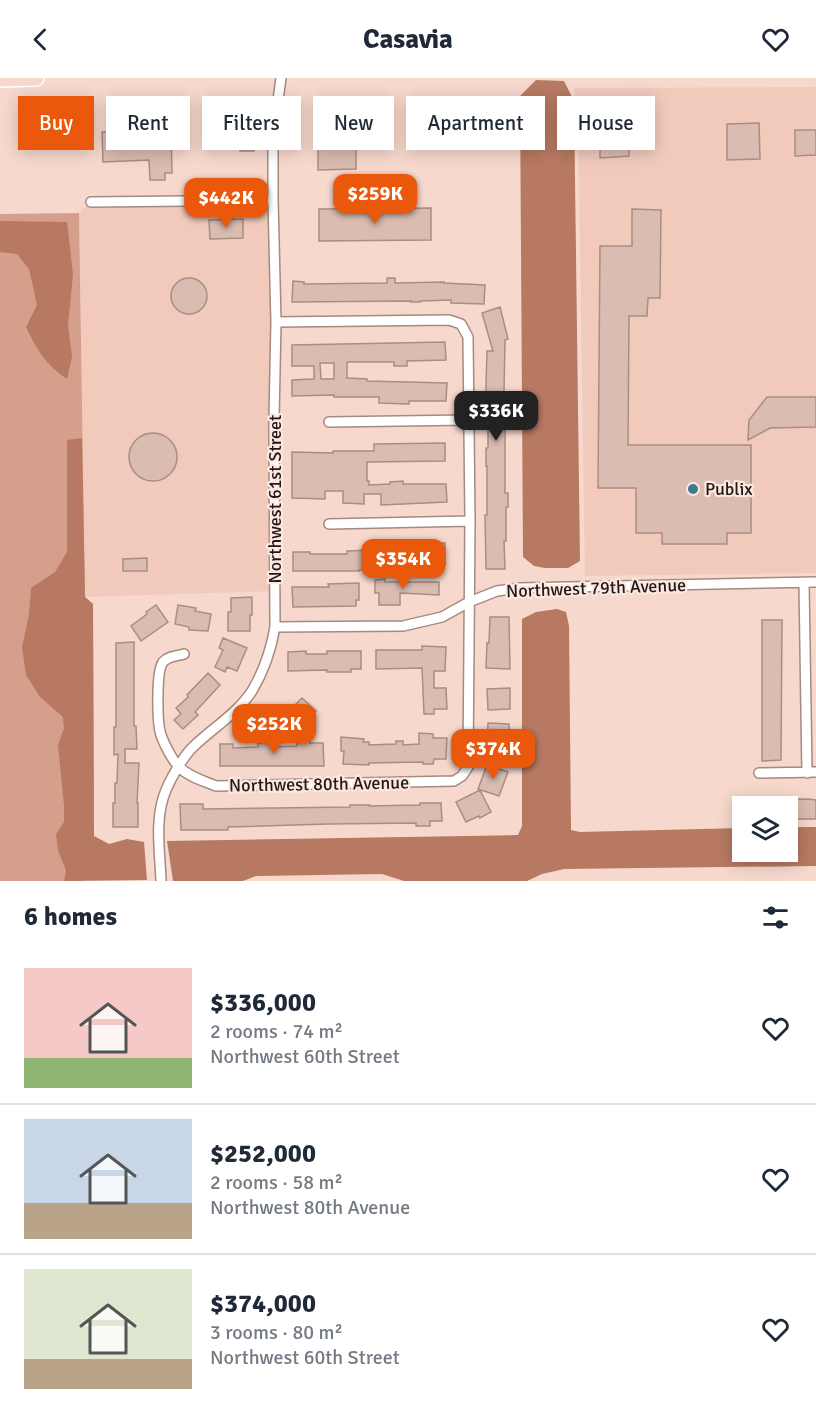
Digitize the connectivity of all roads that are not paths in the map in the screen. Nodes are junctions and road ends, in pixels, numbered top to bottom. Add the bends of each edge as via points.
1 (36, 78) edge
2 (281, 78) edge
3 (0, 79) edge
4 (273, 200) junction
5 (91, 202) dead end
6 (276, 322) junction
7 (468, 420) junction
8 (329, 422) dead end
9 (470, 521) junction
10 (329, 524) dead end
11 (816, 582) edge
12 (804, 583) junction
13 (469, 602) junction
14 (275, 627) junction
15 (184, 654) dead end
16 (805, 659) junction
17 (816, 659) edge
18 (179, 767) junction
19 (811, 772) edge
20 (759, 773) dead end
21 (161, 881) edge

1 - 3 main road
2 - 4 street, Northwest 61st Street via 273,137
4 - 5 street
4 - 6 street, Northwest 61st Street
6 - 7 street via 449,320 461,324 468,337
6 - 14 street, Northwest 61st Street
7 - 8 street
7 - 9 street
9 - 10 street
9 - 13 street
11 - 12 street, Northwest 79th Avenue
12 - 13 street, Northwest 79th Avenue via 520,588 497,591
12 - 16 street
13 - 14 street, Northwest 79th Avenue via 442,617 403,626
13 - 18 street, Northwest 80th Avenue via 468,767 454,781 216,786
14 - 18 street, Northwest 61st Street via 271,650 251,693 190,749
15 - 18 street via 167,658 161,664 159,676 160,734
16 - 17 street
16 - 19 street
18 - 21 street, Northwest 61st Street via 160,810
19 - 20 street

